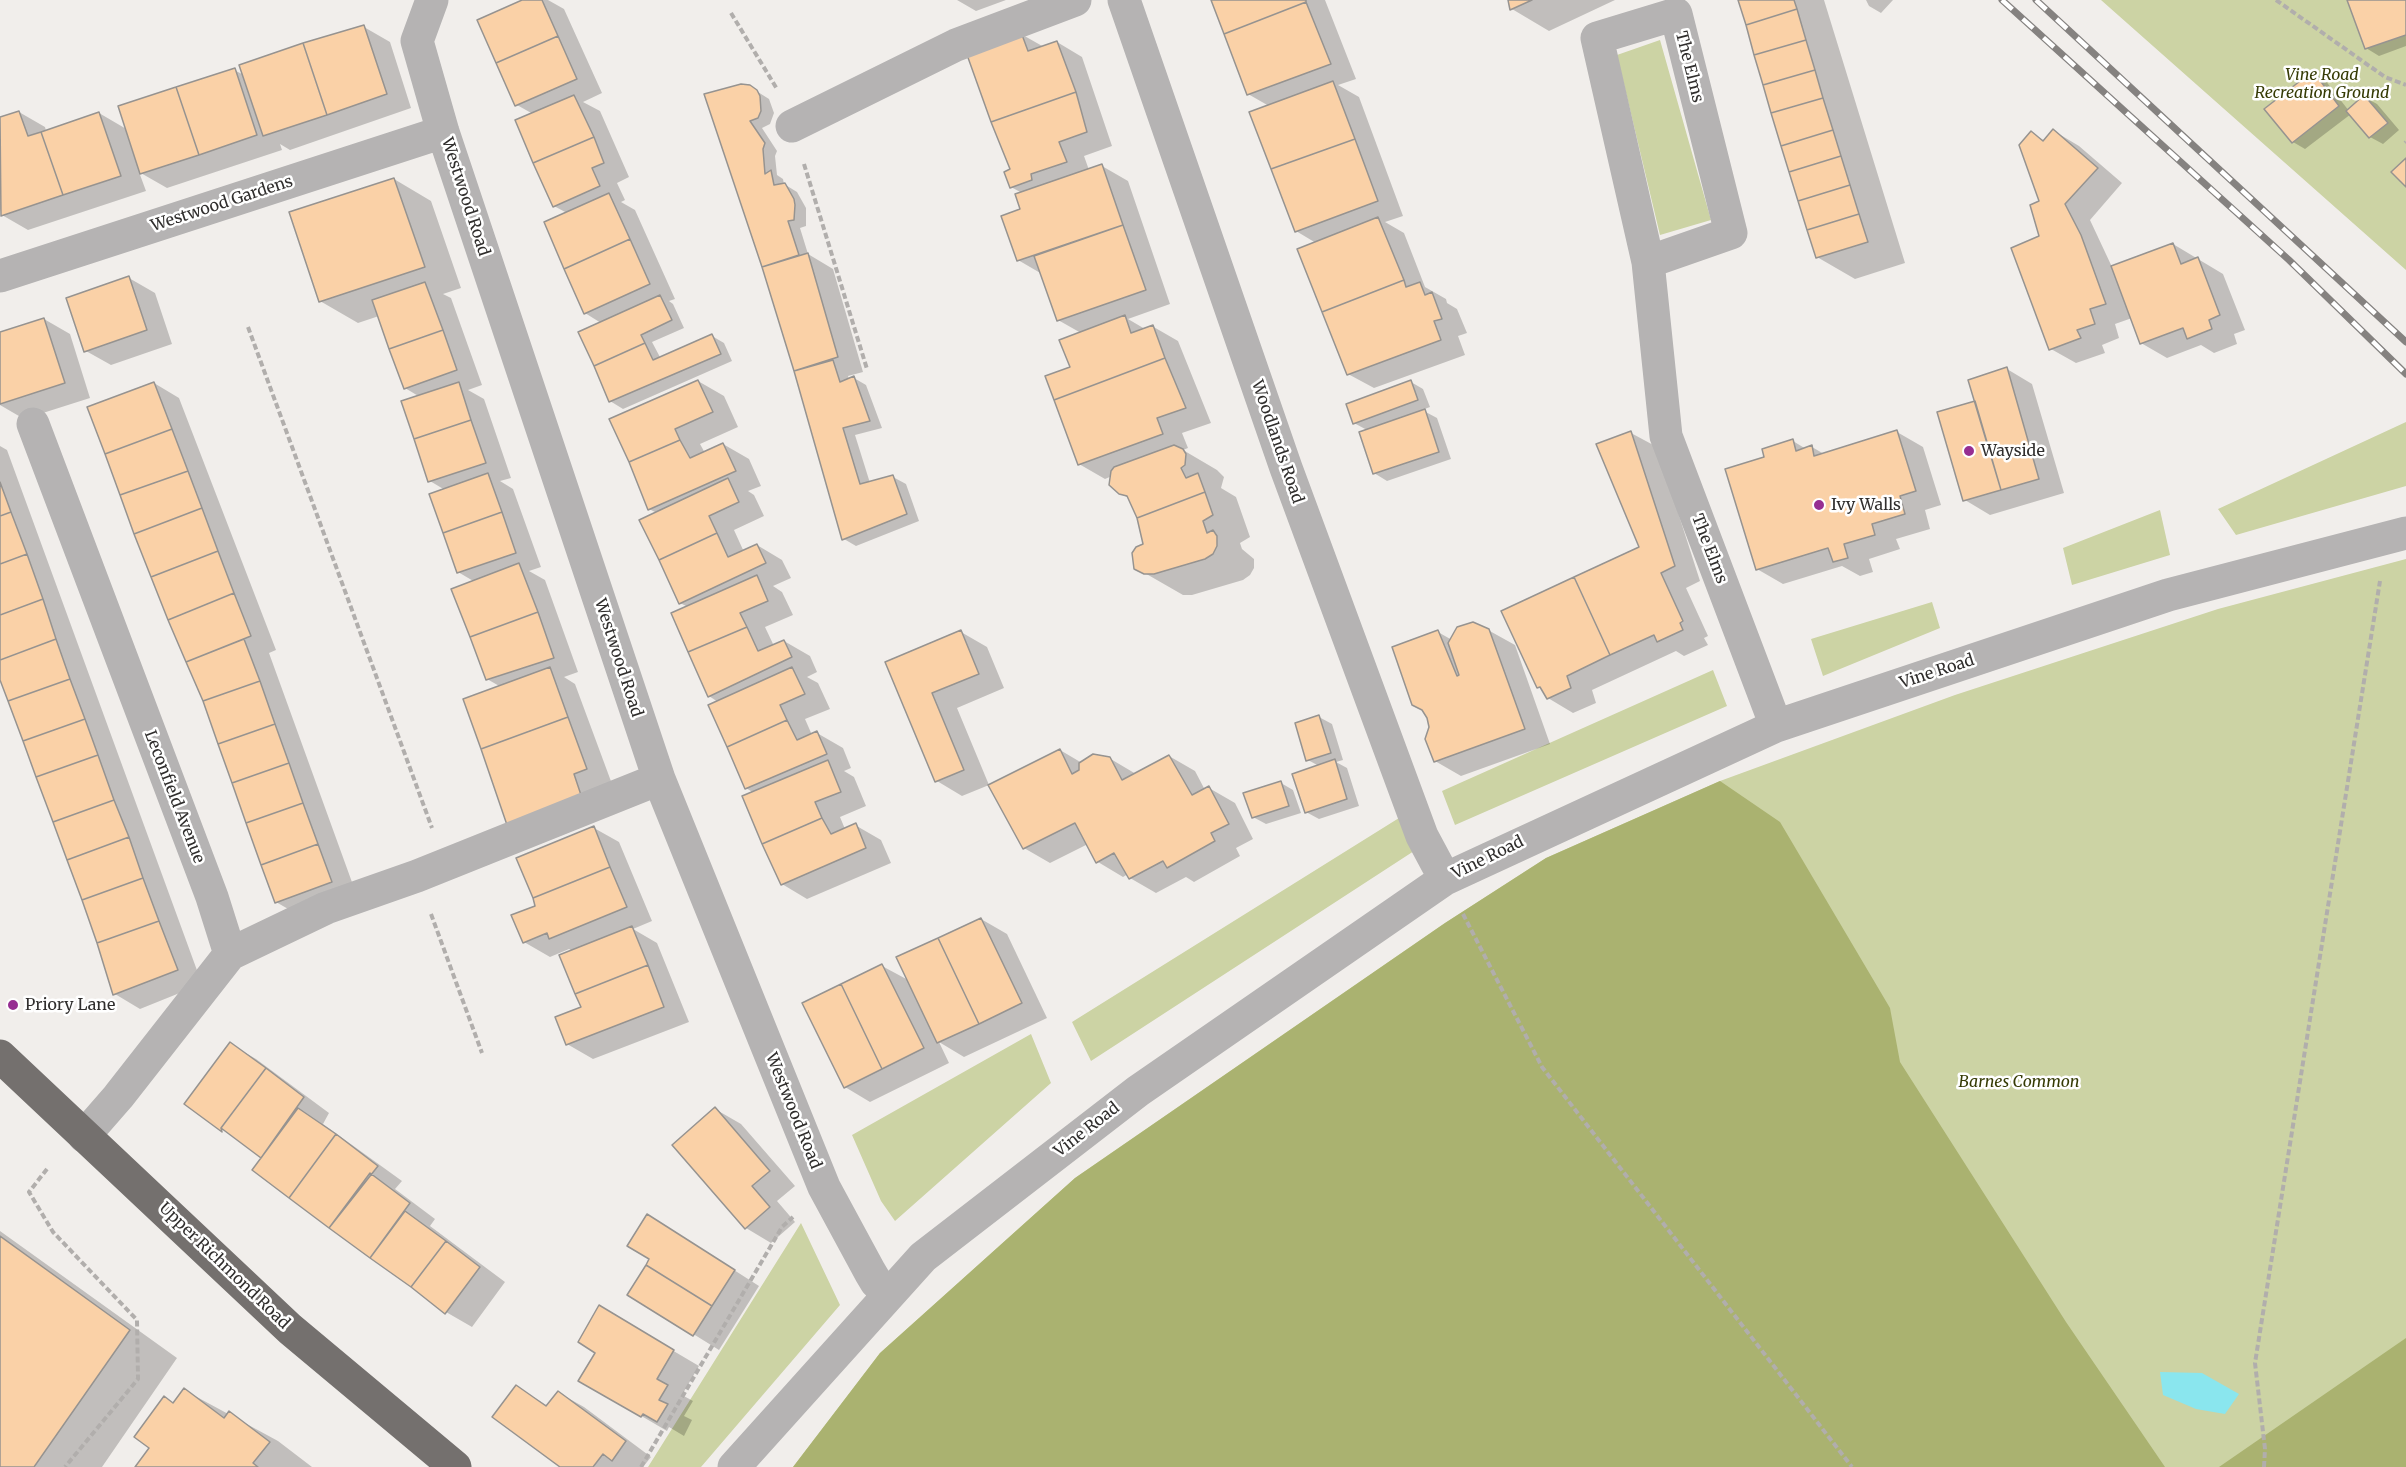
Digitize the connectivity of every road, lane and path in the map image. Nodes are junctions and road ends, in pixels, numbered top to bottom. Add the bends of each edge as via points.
1 (432, 0) edge
2 (1076, 0) edge
3 (1124, 0) edge
4 (2276, 0) edge
5 (1684, 7) edge
6 (731, 13) dead end
7 (2406, 85) edge
8 (792, 126) junction
9 (443, 132) junction
10 (1648, 262) junction
11 (0, 276) edge
12 (248, 327) dead end
13 (867, 369) dead end
14 (33, 424) dead end
15 (2396, 536) edge
16 (1776, 726) junction
17 (659, 779) junction
18 (431, 871) junction
19 (1444, 879) junction
20 (230, 954) junction
21 (482, 1053) dead end
22 (0, 1056) edge
23 (84, 1136) junction
24 (47, 1169) dead end
25 (824, 1187) junction
26 (888, 1293) junction
27 (65, 1467) edge
28 (455, 1467) edge
29 (641, 1467) edge
30 (734, 1467) edge
31 (1852, 1467) edge
32 (2264, 1467) edge

1 - 9 street, Westwood Road via 417,41
2 - 8 street via 956,45
3 - 19 street, Woodlands Road via 1286,468 1422,836
4 - 7 path via 2385,77
5 - 10 street, The Elms via 1597,38
5 - 10 street, The Elms via 1740,239
6 - 8 path via 773,81
8 - 13 path
9 - 11 street, Westwood Gardens
9 - 17 street, Westwood Road
10 - 16 street, The Elms via 1666,436
12 - 18 path
14 - 20 street, Leconfield Avenue
15 - 16 street, Vine Road via 2168,595
15 - 32 path via 2255,1363
16 - 19 street, Vine Road
17 - 18 street
17 - 25 street, Westwood Road
18 - 20 street via 326,908
18 - 21 path
19 - 26 street, Vine Road via 1138,1091 923,1257
19 - 31 path via 1542,1067
20 - 23 street
22 - 23 highway, Upper Richmond Road
23 - 28 highway, Upper Richmond Road via 290,1329
24 - 27 path via 29,1192 53,1232 137,1320 138,1379
25 - 26 street, Westwood Road via 876,1282
25 - 29 path via 782,1227
26 - 30 street, Vine Road

